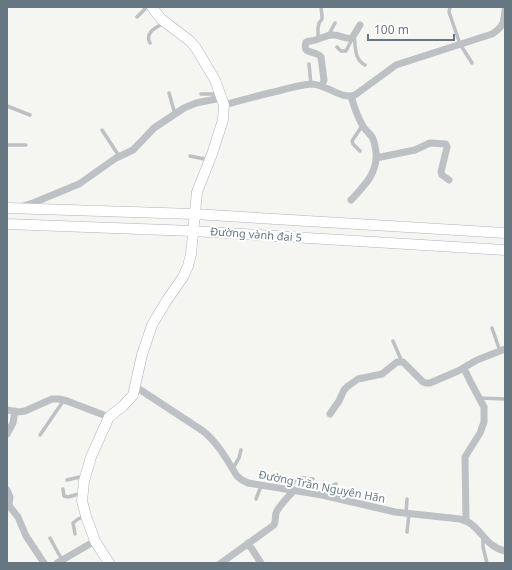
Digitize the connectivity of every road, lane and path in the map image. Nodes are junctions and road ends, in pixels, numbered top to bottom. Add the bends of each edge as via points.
1 (147, 7) edge
2 (152, 7) edge
3 (321, 7) edge
4 (450, 7) edge
5 (505, 10) edge
6 (137, 17) dead end
7 (165, 22) junction
8 (335, 23) dead end
9 (360, 25) dead end
10 (503, 26) edge
11 (328, 35) junction
12 (353, 36) junction
13 (318, 39) junction
14 (150, 43) dead end
15 (460, 44) junction
16 (337, 47) dead end
17 (472, 62) dead end
18 (309, 64) dead end
19 (365, 65) dead end
20 (310, 84) junction
21 (322, 86) junction
22 (169, 93) dead end
23 (201, 94) dead end
24 (350, 96) junction
25 (222, 99) junction
26 (7, 106) edge
27 (175, 114) junction
28 (30, 115) dead end
29 (363, 125) junction
30 (102, 130) dead end
31 (7, 145) edge
32 (26, 145) dead end
33 (360, 151) dead end
34 (119, 156) junction
35 (190, 156) dead end
36 (376, 158) junction
37 (210, 160) junction
38 (449, 180) dead end
39 (351, 200) dead end
40 (11, 208) edge
41 (194, 214) junction
42 (7, 224) edge
43 (193, 230) junction
44 (505, 232) edge
45 (505, 250) edge
46 (492, 328) dead end
47 (393, 341) dead end
48 (503, 350) edge
49 (402, 362) junction
50 (464, 368) junction
51 (136, 387) junction
52 (480, 398) junction
53 (505, 399) edge
54 (64, 400) junction
55 (7, 410) edge
56 (15, 411) junction
57 (330, 414) dead end
58 (109, 417) junction
59 (7, 434) edge
60 (40, 435) dead end
61 (241, 450) dead end
62 (232, 468) junction
63 (85, 475) junction
64 (313, 479) dead end
65 (67, 480) dead end
66 (336, 484) dead end
67 (262, 485) junction
68 (63, 489) dead end
69 (7, 490) edge
70 (292, 490) junction
71 (83, 492) junction
72 (326, 496) junction
73 (256, 499) dead end
74 (407, 499) dead end
75 (408, 514) junction
76 (86, 516) junction
77 (466, 520) junction
78 (407, 532) dead end
79 (76, 534) dead end
80 (483, 536) junction
81 (50, 538) dead end
82 (95, 541) junction
83 (248, 543) junction
84 (505, 551) edge
85 (59, 561) edge
86 (44, 563) edge
87 (109, 563) edge
88 (221, 563) edge
89 (261, 563) edge
90 (486, 563) edge

1 - 6 lane
2 - 7 main road
3 - 13 lane via 322,19 318,28
4 - 15 lane via 449,12
5 - 10 street
7 - 14 lane via 148,36
7 - 25 main road via 196,48 215,80
8 - 11 lane
9 - 12 street
10 - 15 street via 492,34
11 - 12 street via 348,39
11 - 13 street
12 - 16 lane via 346,51
12 - 19 lane via 357,57
13 - 21 street via 308,41 305,49 321,57 324,80
15 - 17 lane
15 - 24 street via 396,65 356,95
18 - 20 lane
20 - 21 street
20 - 25 street via 243,99
21 - 24 street via 343,96
22 - 27 lane
23 - 25 lane
24 - 29 street
25 - 27 street via 190,105
25 - 37 main road via 222,120
26 - 28 lane
27 - 34 street via 151,130 132,150
29 - 33 lane via 352,139
29 - 36 street via 374,142
30 - 34 lane
31 - 32 lane
34 - 40 street via 79,184 33,203
35 - 37 lane
36 - 38 street via 415,150 430,143 446,144 441,172
36 - 39 street via 372,176
37 - 41 main road via 197,192
40 - 41 main road, Đường vành đai 5
41 - 43 main road
41 - 44 main road, Đường vành đai 5
42 - 43 main road, Đường vành đai 5
43 - 45 main road, Đường vành đai 5
43 - 51 main road via 188,266 152,325 142,355
46 - 48 lane
47 - 49 lane
48 - 50 street
49 - 50 street via 426,383
49 - 57 street via 397,362 382,374 358,380 348,386
50 - 52 street
51 - 58 main road via 133,395
51 - 62 street, Đường Trần Nguyên Hãn via 209,436
52 - 53 lane
52 - 77 street via 484,407 484,422 465,457
54 - 56 street via 52,400 26,411
54 - 58 street
54 - 60 lane
55 - 56 street
56 - 59 street via 13,424
58 - 63 main road
61 - 62 lane
62 - 67 street, Đường Trần Nguyên Hãn via 242,480
63 - 65 lane
63 - 71 main road
64 - 70 lane via 298,478
66 - 72 lane via 328,489
67 - 70 street, Đường Trần Nguyên Hãn
67 - 73 lane
68 - 71 lane via 64,496 68,497
69 - 86 street via 10,507
70 - 72 street, Đường Trần Nguyên Hãn
70 - 83 street via 277,510 274,525
71 - 76 main road via 82,501
72 - 75 street, Đường Trần Nguyên Hãn
74 - 75 lane
75 - 77 street, Đường Trần Nguyên Hãn
75 - 78 lane
76 - 79 lane via 74,523
76 - 82 main road
77 - 80 street
80 - 84 street via 490,544
80 - 90 lane
81 - 85 lane
82 - 85 street
82 - 87 main road
83 - 88 street
83 - 89 street

